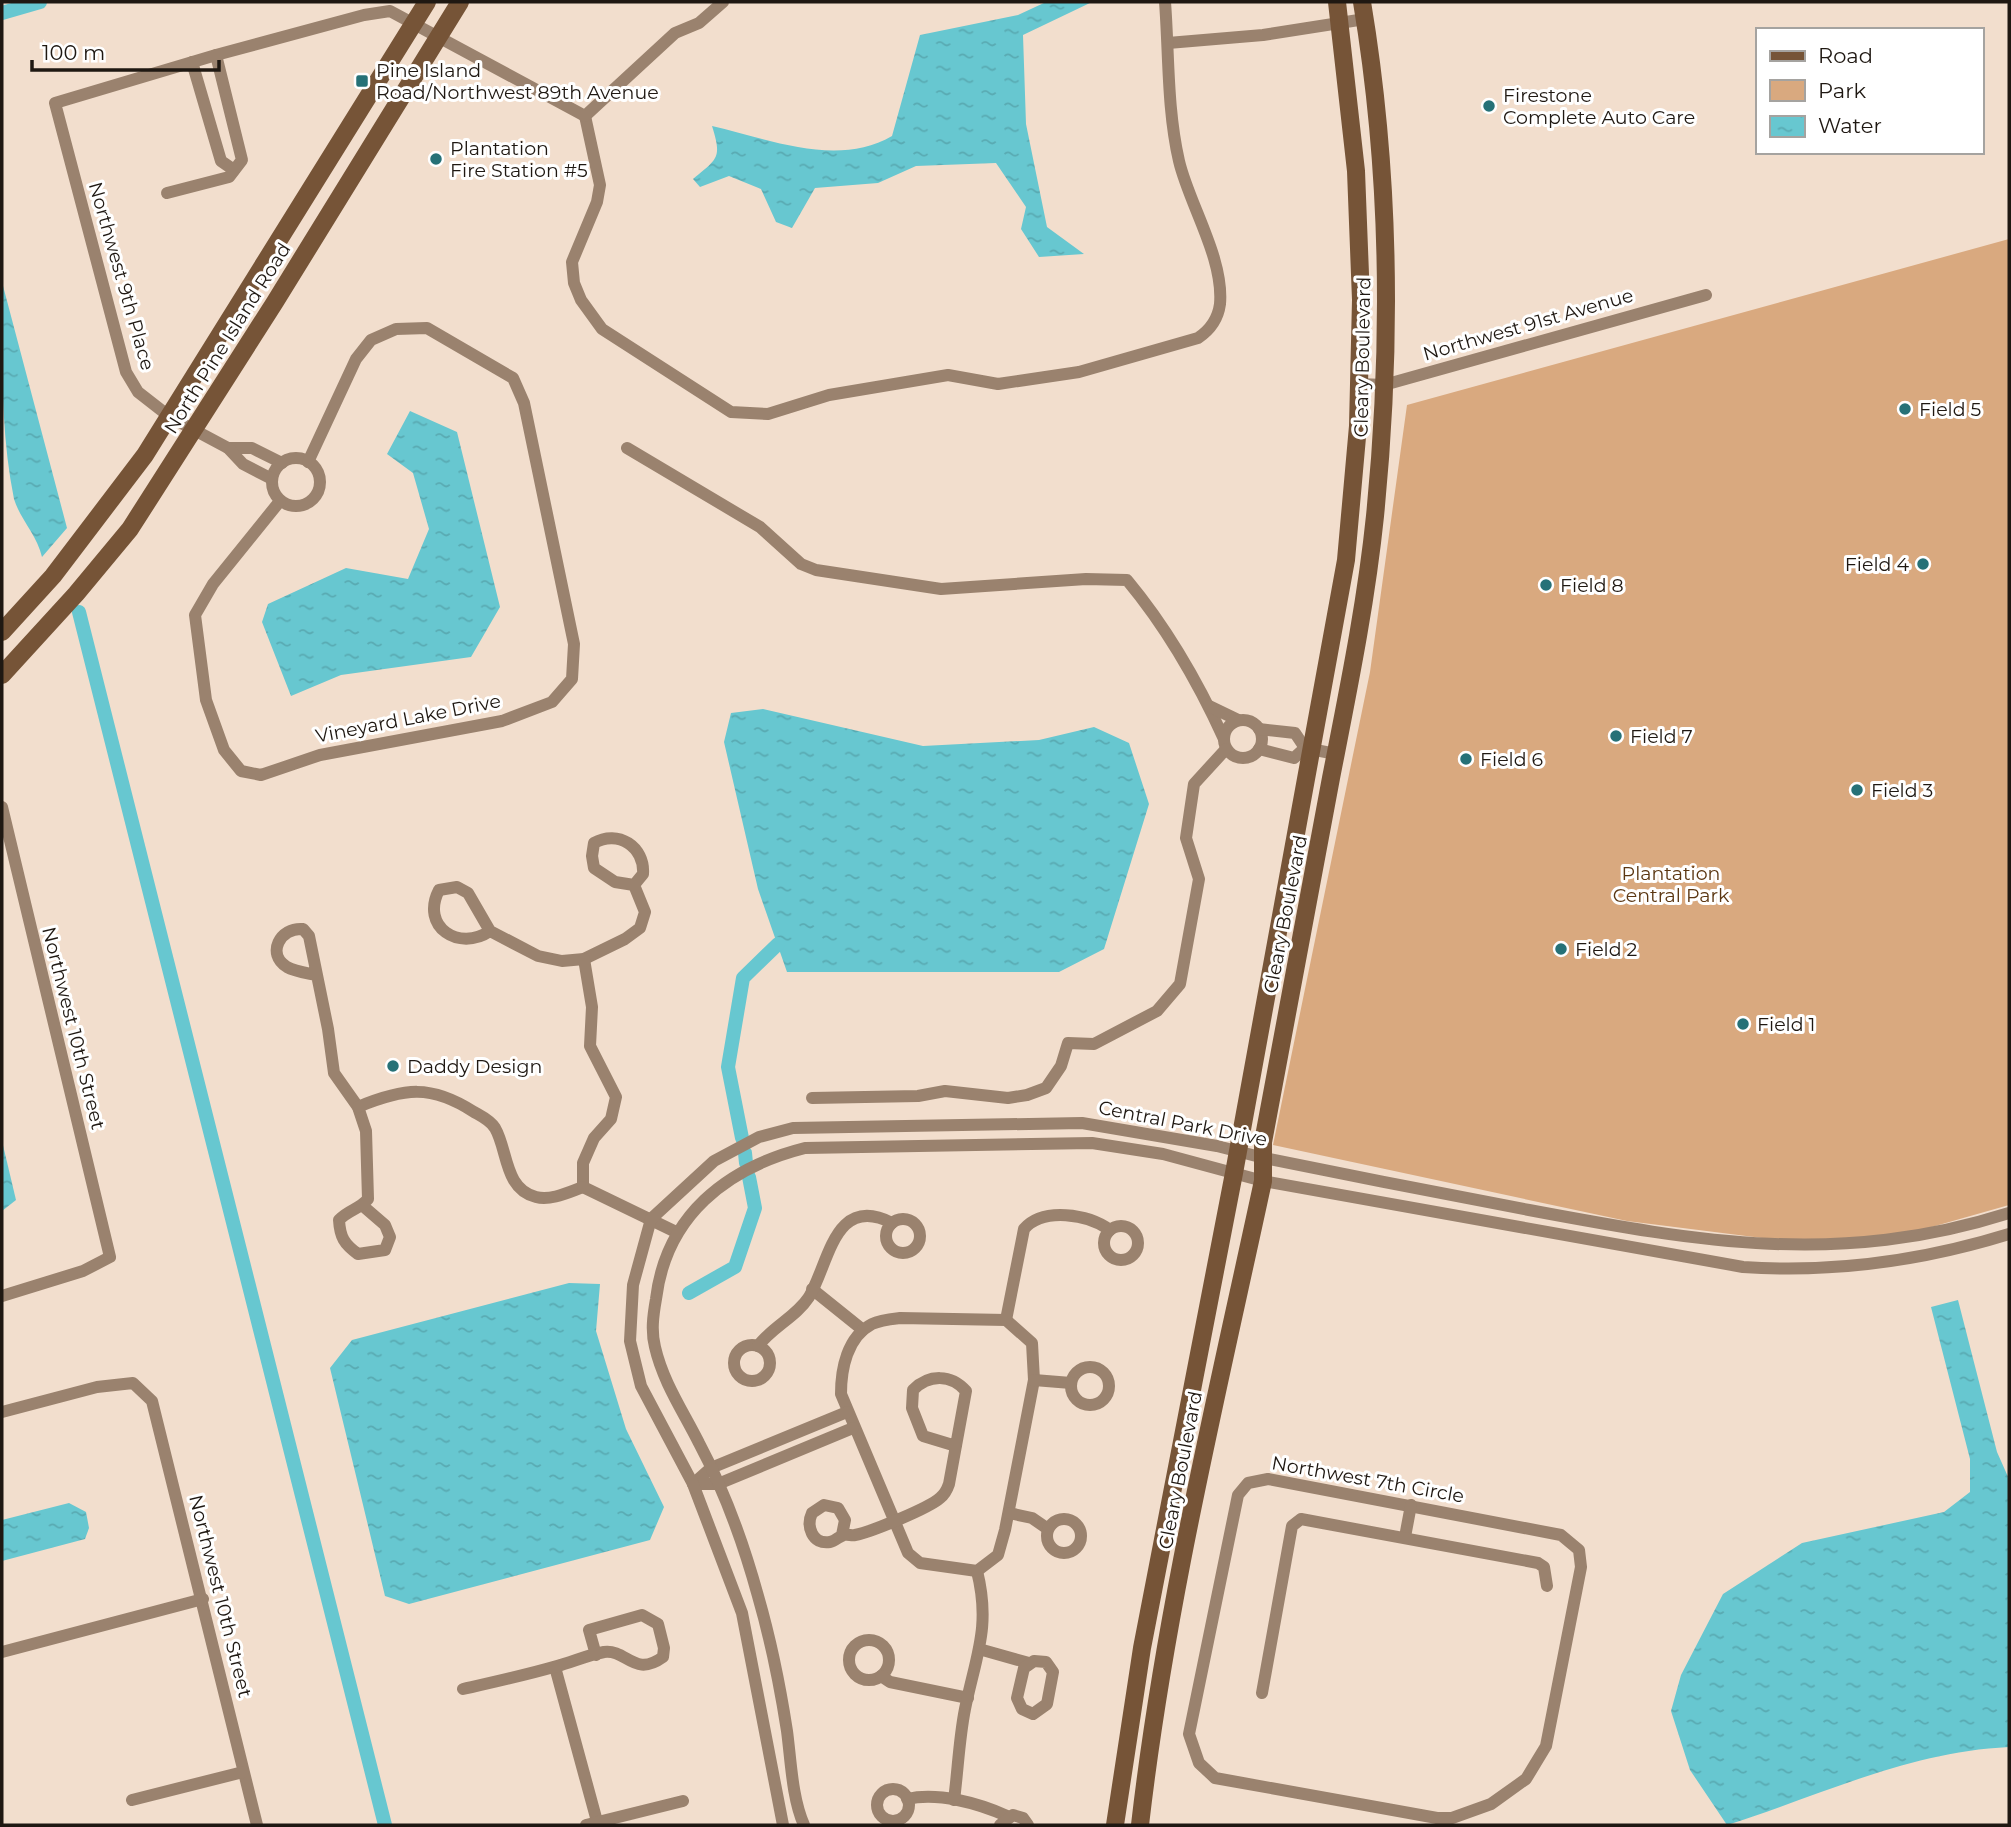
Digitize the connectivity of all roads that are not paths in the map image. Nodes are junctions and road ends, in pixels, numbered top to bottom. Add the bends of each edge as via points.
1 (427, 2) edge
2 (460, 2) edge
3 (723, 2) edge
4 (1165, 2) edge
5 (1337, 2) edge
6 (1363, 10) edge
7 (1340, 22) junction
8 (413, 24) junction
9 (438, 39) junction
10 (1168, 43) junction
11 (216, 55) junction
12 (192, 62) junction
13 (585, 116) junction
14 (234, 170) junction
15 (167, 193) dead end
16 (1706, 295) dead end
17 (1359, 384) junction
18 (1384, 386) junction
19 (170, 417) junction
20 (194, 432) junction
21 (228, 448) junction
22 (627, 448) dead end
23 (308, 462) junction
24 (282, 463) junction
25 (272, 479) junction
26 (281, 501) junction
27 (2, 632) edge
28 (2, 676) edge
29 (1209, 706) junction
30 (1238, 720) junction
31 (1259, 729) junction
32 (1225, 744) junction
33 (1259, 749) junction
34 (1309, 749) junction
35 (1336, 754) junction
36 (2, 807) edge
37 (5, 842) edge
38 (634, 885) junction
39 (490, 931) junction
40 (584, 959) junction
41 (315, 975) dead end
42 (811, 1098) dead end
43 (358, 1107) junction
44 (1238, 1151) junction
45 (1264, 1158) junction
46 (1234, 1173) junction
47 (1263, 1181) junction
48 (583, 1187) junction
49 (363, 1206) junction
50 (2009, 1213) edge
51 (651, 1219) junction
52 (892, 1223) dead end
53 (1110, 1230) dead end
54 (676, 1232) junction
55 (2009, 1234) edge
56 (812, 1289) junction
57 (2, 1296) edge
58 (1006, 1320) junction
59 (863, 1330) junction
60 (758, 1346) dead end
61 (1034, 1380) junction
62 (1071, 1383) dead end
63 (2, 1412) edge
64 (847, 1412) junction
65 (853, 1429) junction
66 (956, 1446) junction
67 (711, 1468) junction
68 (718, 1484) junction
69 (693, 1485) junction
70 (1411, 1505) junction
71 (1009, 1513) junction
72 (893, 1520) junction
73 (1048, 1529) dead end
74 (842, 1535) dead end
75 (1405, 1537) junction
76 (977, 1571) junction
77 (1547, 1586) dead end
78 (202, 1599) junction
79 (979, 1649) junction
80 (2, 1652) edge
81 (596, 1654) junction
82 (1029, 1663) dead end
83 (555, 1667) junction
84 (881, 1676) dead end
85 (463, 1689) dead end
86 (1262, 1693) dead end
87 (968, 1698) junction
88 (243, 1772) junction
89 (907, 1799) dead end
90 (132, 1800) dead end
91 (954, 1800) junction
92 (683, 1801) dead end
93 (1394, 1811) junction
94 (1003, 1821) edge
95 (594, 1824) edge
96 (257, 1825) edge
97 (783, 1825) edge
98 (804, 1825) edge
99 (1028, 1825) edge
100 (1115, 1825) edge
101 (1140, 1825) edge
102 (1393, 1825) edge

1 - 8 street, North Pine Island Road
2 - 9 street, North Pine Island Road
3 - 13 street via 699,23 675,33
4 - 10 street
5 - 7 street, Cleary Boulevard
6 - 7 street
6 - 18 street, Cleary Boulevard via 1384,239
7 - 10 street via 1263,35
7 - 17 street, Cleary Boulevard via 1360,219
8 - 9 street
8 - 11 street via 390,11 364,15
8 - 19 street, North Pine Island Road
9 - 13 street
9 - 20 street, North Pine Island Road
10 - 13 street via 1173,130 1212,251 1220,302 1209,330 1198,338 1080,372 998,384 948,376 829,395 768,414 731,412 602,330 581,300 572,262 600,185
11 - 12 street
11 - 14 street via 242,160
12 - 14 street via 221,162
12 - 19 street, Northwest 9th Place via 55,103 125,372 138,392
14 - 15 street via 229,177
16 - 18 street, Northwest 91st Avenue
17 - 18 street, Northwest 91st Avenue
17 - 34 street, Cleary Boulevard via 1346,560
18 - 35 street, Cleary Boulevard via 1370,559
19 - 20 street, Northwest 9th Place
19 - 27 street, North Pine Island Road via 102,514
20 - 21 street, Northwest 9th Place
20 - 28 street, North Pine Island Road via 130,529
21 - 24 street via 252,448
21 - 25 street via 243,464
22 - 29 street via 760,527 801,564 816,570 941,589 1127,580 1158,617
23 - 24 street via 293,458
23 - 26 street via 318,474 316,496 303,505
23 - 26 street, Vineyard Lake Drive via 356,359 371,340 396,329 427,328 513,379 524,403 574,644 572,679 552,702 502,721 320,755 261,775 241,771 224,750 206,700 195,615 213,584
24 - 25 street
25 - 26 street
29 - 30 street
29 - 32 street
30 - 31 street via 1250,721
30 - 32 street via 1227,727
31 - 33 street
31 - 34 street via 1295,733
32 - 33 street via 1234,757 1245,758
32 - 42 street via 1194,784 1186,838 1199,879 1180,984 1157,1011 1094,1044 1068,1043 1061,1066 1046,1088 1027,1095 1008,1098 945,1091 918,1096
33 - 34 street via 1294,758
34 - 35 street
34 - 44 street, Cleary Boulevard
35 - 45 street, Cleary Boulevard via 1263,1142
36 - 37 street, Northwest 10th Street
37 - 57 street, Northwest 10th Street via 110,1257 83,1271
38 - 38 street via 643,874 644,860 636,849 621,839 605,837 594,843 594,868 615,882
38 - 40 street via 645,912 639,928
39 - 39 street via 468,893 457,887 439,890 434,910 443,933 471,940
39 - 40 street via 538,956
40 - 48 street via 592,1007 590,1046 616,1097 611,1119 594,1138 583,1163
41 - 43 street via 334,1073
43 - 48 street via 406,1091 451,1097 493,1124 504,1146 506,1167 523,1190 549,1198
43 - 49 street via 366,1131 368,1199
44 - 45 street, Central Park Drive
44 - 46 street, Cleary Boulevard
44 - 51 street, Central Park Drive via 1082,1123 793,1128 759,1137 714,1161
45 - 47 street, Cleary Boulevard
45 - 50 street, Central Park Drive via 1605,1225 1738,1243 1794,1247 1900,1240
46 - 47 street, Central Park Drive
46 - 54 street, Central Park Drive via 1163,1154 1092,1143 805,1148 773,1156 730,1180
46 - 100 street, Cleary Boulevard via 1144,1635
47 - 55 street, Central Park Drive via 1743,1267 1799,1271 1932,1254
47 - 101 street, Cleary Boulevard via 1195,1493 1161,1675
48 - 51 street
49 - 49 street via 385,1225 390,1237 385,1250 358,1254 345,1245 339,1220 348,1210
51 - 54 street
51 - 69 street, Central Park Drive via 633,1285 630,1341 640,1386
52 - 56 street via 870,1215 844,1226 832,1238
53 - 58 street via 1098,1221 1051,1215 1031,1221 1024,1229
54 - 67 street, Central Park Drive via 659,1275 652,1326 655,1348 669,1389
56 - 59 street
56 - 60 street
58 - 59 street via 900,1318 874,1322
58 - 61 street via 1032,1343
59 - 64 street via 841,1367 841,1394
61 - 62 street
61 - 71 street
63 - 78 street, Northwest 10th Street via 97,1387 133,1383 152,1401
64 - 65 street
64 - 67 street
65 - 68 street
65 - 72 street
66 - 66 street via 923,1436 912,1408 913,1390 920,1382 946,1377 966,1391
66 - 72 street via 946,1493
67 - 68 street, Central Park Drive
67 - 69 street
68 - 69 street
68 - 98 street, Central Park Drive via 758,1594 778,1670
69 - 97 street, Central Park Drive via 741,1613
70 - 75 street
70 - 93 street, Northwest 7th Circle via 1561,1535 1579,1550 1581,1567 1546,1746 1526,1779 1491,1804 1452,1818
70 - 93 street, Northwest 7th Circle via 1268,1479 1254,1480 1242,1488 1189,1734 1199,1763 1215,1778
71 - 73 street via 1032,1518
71 - 76 street via 998,1555
72 - 74 street via 853,1536
72 - 76 street via 908,1553 920,1563
75 - 77 street via 1538,1563 1544,1567
75 - 86 street via 1312,1518 1292,1526
76 - 79 street via 985,1627
78 - 80 street
78 - 88 street, Northwest 10th Street
79 - 82 street
79 - 87 street
81 - 81 street via 614,1653 630,1663 655,1663 663,1657 664,1648 657,1624 642,1615 589,1630
81 - 83 street
83 - 85 street
83 - 95 street
84 - 87 street via 890,1682
87 - 91 street
88 - 90 street
88 - 96 street, Northwest 10th Street
89 - 91 street
91 - 94 street via 988,1807
92 - 95 street
93 - 102 street
94 - 99 street via 1018,1815

